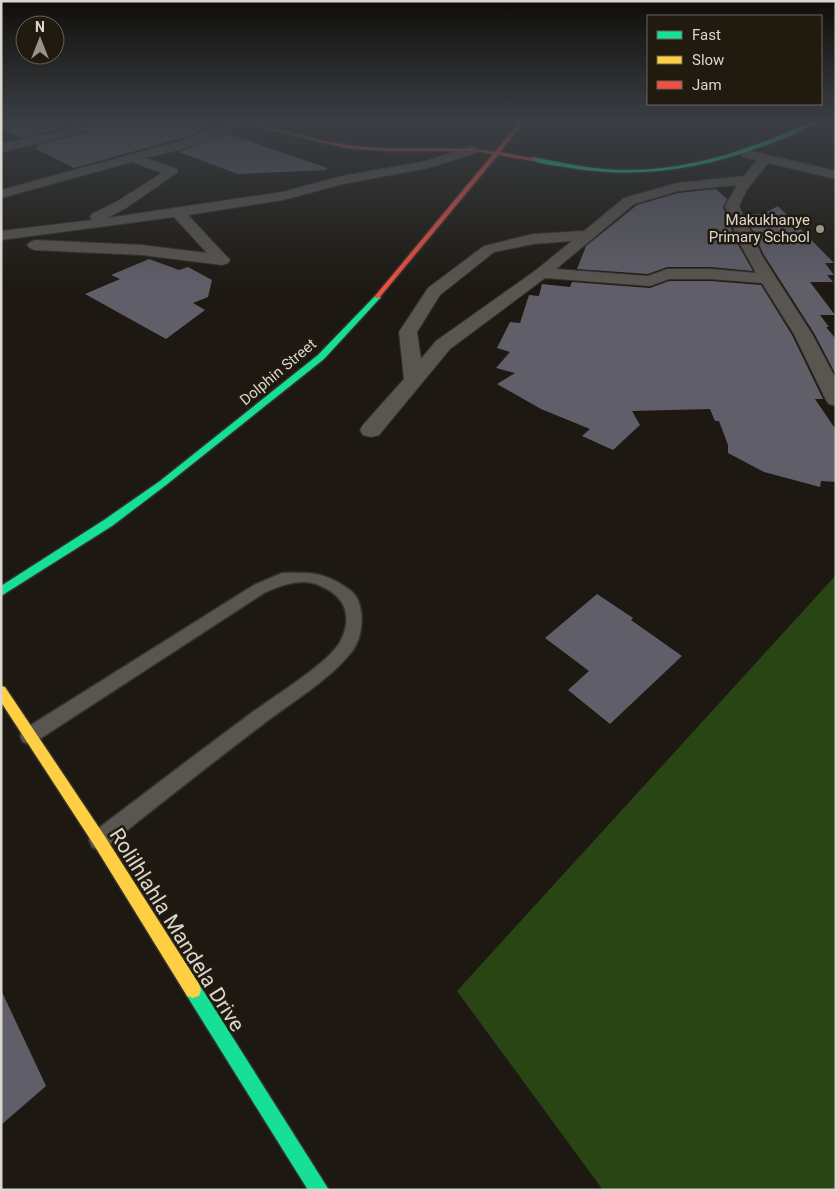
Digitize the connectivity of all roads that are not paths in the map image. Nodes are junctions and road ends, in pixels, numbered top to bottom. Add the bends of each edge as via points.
1 (68, 176) edge
2 (166, 176) edge
3 (366, 176) edge
4 (478, 176) edge
5 (751, 176) edge
6 (747, 180) junction
7 (1, 194) edge
8 (178, 213) junction
9 (80, 226) junction
10 (588, 234) junction
11 (1, 236) edge
12 (1, 243) edge
13 (542, 273) junction
14 (769, 279) junction
15 (414, 380) junction
16 (836, 400) edge
17 (371, 430) dead end
18 (1, 592) edge
19 (1, 691) edge
20 (29, 736) junction
21 (99, 840) junction
22 (319, 1190) edge

1 - 7 street
2 - 9 street via 121,205
3 - 8 street via 282,196
4 - 18 street, Dolphin Street via 379,294 321,357 164,483 108,524
5 - 6 street
6 - 10 street via 677,187 629,201
6 - 14 street via 732,206 739,231
8 - 9 street
8 - 12 street via 222,260 142,250
9 - 11 street
10 - 13 street
10 - 15 street via 534,239 489,249 460,269 434,292 408,332
13 - 14 street via 650,281 667,274
13 - 15 street via 444,345
14 - 16 street via 802,333
15 - 17 street
19 - 20 street, Rolilhlahla Mandela Drive
20 - 21 street, Rolilhlahla Mandela Drive
20 - 21 lane via 259,588 282,579 316,578 349,598 355,617 348,644 324,669
21 - 22 street, Rolilhlahla Mandela Drive

